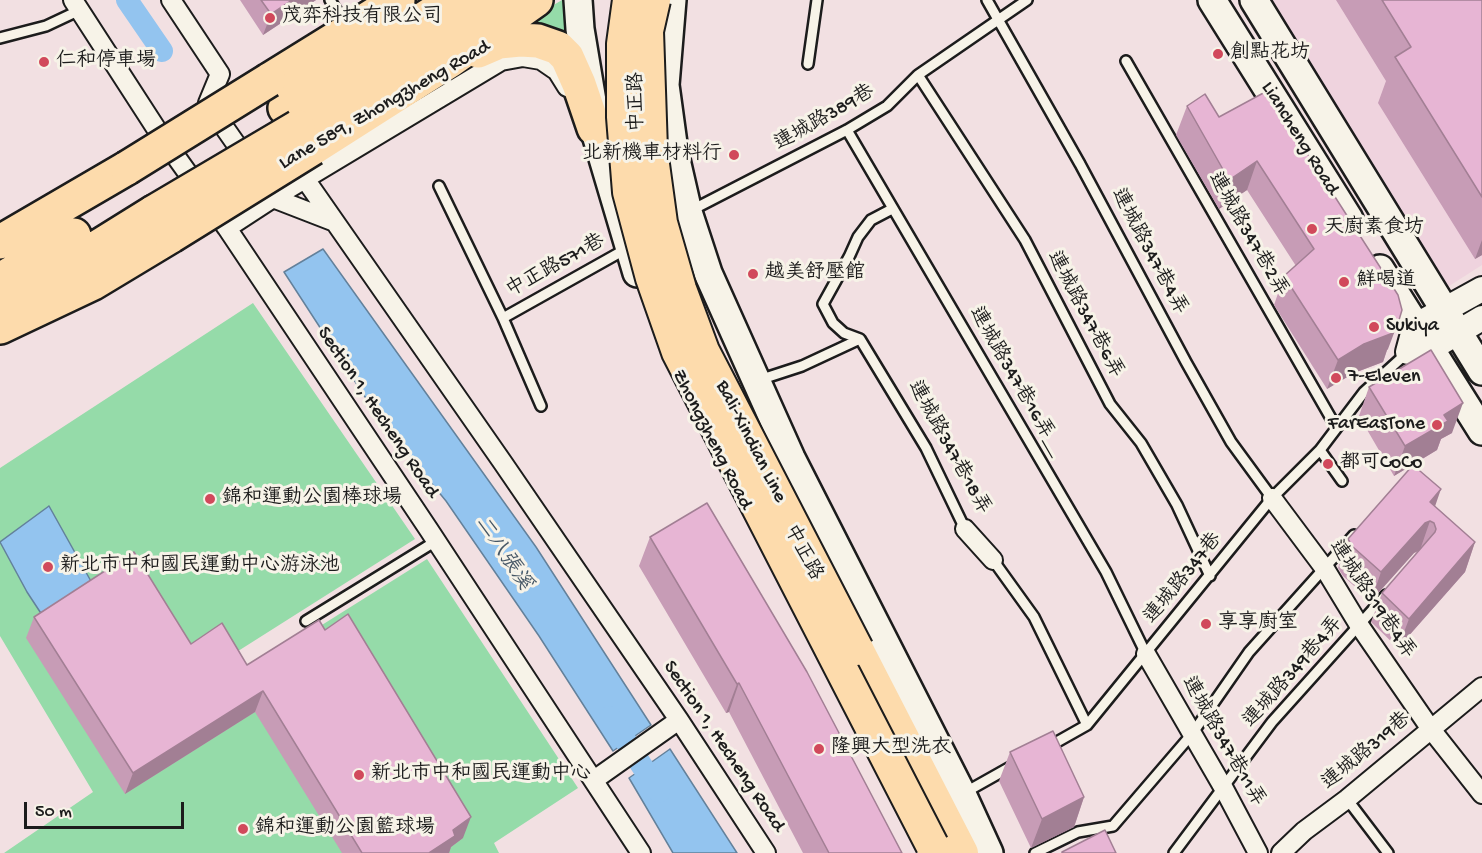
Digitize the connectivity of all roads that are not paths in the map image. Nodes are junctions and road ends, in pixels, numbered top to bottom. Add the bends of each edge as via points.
1 (171, 0) edge
2 (330, 0) edge
3 (371, 0) edge
4 (398, 0) edge
5 (453, 0) edge
6 (496, 0) edge
7 (536, 0) edge
8 (578, 0) edge
9 (629, 0) edge
10 (646, 0) edge
11 (654, 0) edge
12 (672, 0) edge
13 (817, 0) edge
14 (987, 0) edge
15 (1027, 0) edge
16 (1212, 0) edge
17 (1254, 0) edge
18 (76, 5) edge
19 (342, 19) junction
20 (998, 20) junction
21 (0, 38) edge
22 (451, 60) junction
23 (1126, 61) dead end
24 (808, 64) dead end
25 (918, 75) junction
26 (665, 85) junction
27 (208, 104) junction
28 (593, 115) junction
29 (847, 130) junction
30 (159, 133) junction
31 (641, 174) junction
32 (305, 179) junction
33 (439, 186) dead end
34 (273, 198) junction
35 (892, 209) junction
36 (688, 212) junction
37 (335, 222) junction
38 (0, 226) edge
39 (227, 228) junction
40 (0, 242) edge
41 (628, 248) junction
42 (0, 279) edge
43 (1482, 289) edge
44 (1443, 309) junction
45 (0, 310) edge
46 (502, 318) junction
47 (1482, 318) edge
48 (1415, 326) junction
49 (0, 327) edge
50 (1457, 332) junction
51 (860, 339) junction
52 (1419, 350) junction
53 (1482, 371) edge
54 (757, 381) junction
55 (540, 406) dead end
56 (1336, 427) junction
57 (1482, 431) edge
58 (1320, 450) junction
59 (1342, 481) dead end
60 (1272, 498) junction
61 (1360, 528) edge
62 (965, 530) joint
63 (436, 541) junction
64 (993, 560) joint
65 (1325, 569) junction
66 (1210, 576) junction
67 (1389, 591) edge
68 (306, 621) dead end
69 (1359, 625) junction
70 (1146, 654) junction
71 (1482, 687) edge
72 (679, 720) junction
73 (1087, 725) junction
74 (1430, 728) junction
75 (1192, 734) junction
76 (1039, 752) edge
77 (1020, 763) edge
78 (594, 780) junction
79 (1223, 787) junction
80 (962, 794) junction
81 (1482, 794) edge
82 (1347, 799) junction
83 (933, 850) edge
84 (642, 853) edge
85 (766, 853) edge
86 (962, 853) edge
87 (989, 853) edge
88 (1035, 853) edge
89 (1174, 853) edge
90 (1258, 853) edge
91 (1281, 853) edge
92 (1388, 853) edge

1 - 27 street via 220,74
2 - 19 lane
3 - 19 street
4 - 40 highway, bridge
5 - 42 highway via 285,108
6 - 45 highway, bridge via 398,68 154,212
7 - 22 highway
8 - 28 main road, Zhongzheng Road
9 - 83 highway, Bali-Xindian Line, bridge via 623,44 629,192 652,278 678,352
10 - 26 main road
10 - 31 main road, 中正路 via 637,66
11 - 86 highway, Bali-Xindian Line, bridge via 647,31 651,150 661,222 680,289 703,351
12 - 26 main road
13 - 24 lane
14 - 20 lane, 連城路347巷4弄
15 - 20 lane, 連城路389巷
16 - 48 main road, Liancheng Road
17 - 44 main road, Liancheng Road
18 - 21 lane via 46,26
18 - 30 street, Section 1, Hecheng Road
19 - 27 street
20 - 25 lane, 連城路389巷
20 - 60 lane, 連城路347巷4弄 via 1220,422
22 - 28 highway via 511,40 558,48 567,57
22 - 49 highway, bridge via 103,277
23 - 56 lane, 連城路347巷2弄
25 - 29 lane, 連城路389巷 via 887,106
25 - 66 lane, 連城路347巷6弄 via 1025,240 1110,404 1141,443 1177,504
26 - 36 main road
27 - 30 street
27 - 34 street
28 - 31 main road
28 - 32 street, Lane 589, Zhongzheng Road via 557,71 541,60 523,57 501,61
28 - 41 main road, Zhongzheng Road
29 - 35 lane, 連城路347巷16弄＿
29 - 36 lane, 連城路389巷
30 - 38 street
30 - 39 street, Section 1, Hecheng Road
31 - 83 main road, 中正路 via 668,282 705,373 803,552
32 - 34 street, Lane 589, Zhongzheng Road
32 - 37 street, Section 1, Hecheng Road
33 - 46 lane
34 - 37 street
34 - 39 street, Lane 589, Zhongzheng Road
35 - 51 lane, 連城路347巷18弄 via 871,220 858,237 823,304 838,328
35 - 70 lane, 連城路347巷16弄＿ via 1106,572
36 - 54 main road via 708,273
37 - 72 street, Section 1, Hecheng Road
39 - 63 street, Section 1, Hecheng Road
41 - 46 lane, 中正路571巷
41 - 83 main road, Zhongzheng Road via 662,345
43 - 44 street
44 - 48 street
44 - 50 main road, Liancheng Road
46 - 55 lane
47 - 50 street
48 - 52 main road, Liancheng Road
50 - 52 street
50 - 53 main road, Liancheng Road
51 - 54 lane via 802,366
51 - 62 lane, 連城路347巷18弄 via 926,448
52 - 56 lane, 連城路347巷 via 1364,392
52 - 57 main road, Liancheng Road
54 - 80 main road via 791,458
56 - 58 lane, 連城路347巷
58 - 59 lane
58 - 60 lane, 連城路347巷
60 - 65 street, 連城路319巷4弄
60 - 66 lane, 連城路347巷
61 - 65 lane
62 - 64 street, 連城路347巷18弄
63 - 68 lane
63 - 78 street, Section 1, Hecheng Road
64 - 73 lane, 連城路347巷18弄 via 1034,617
65 - 69 street, 連城路319巷4弄
65 - 75 lane via 1249,652
66 - 70 lane, 連城路347巷
67 - 69 lane, 連城路349巷4弄
69 - 74 street, 連城路319巷4弄
69 - 79 lane, 連城路349巷4弄 via 1272,722
70 - 73 lane, 連城路347巷
70 - 75 street, 連城路347巷11弄
71 - 74 street, 連城路319巷
72 - 78 street
72 - 85 street, Section 1, Hecheng Road
73 - 76 lane, 連城路347巷
74 - 81 street, 連城路319巷4弄
74 - 82 street, 連城路319巷
75 - 79 street, 連城路347巷11弄
75 - 88 lane via 1113,826 1078,832
77 - 80 lane
78 - 84 street, Section 1, Hecheng Road
79 - 89 lane, 連城路349巷4弄
79 - 90 street, 連城路347巷11弄
80 - 87 main road
82 - 91 street, 連城路319巷
82 - 92 lane

